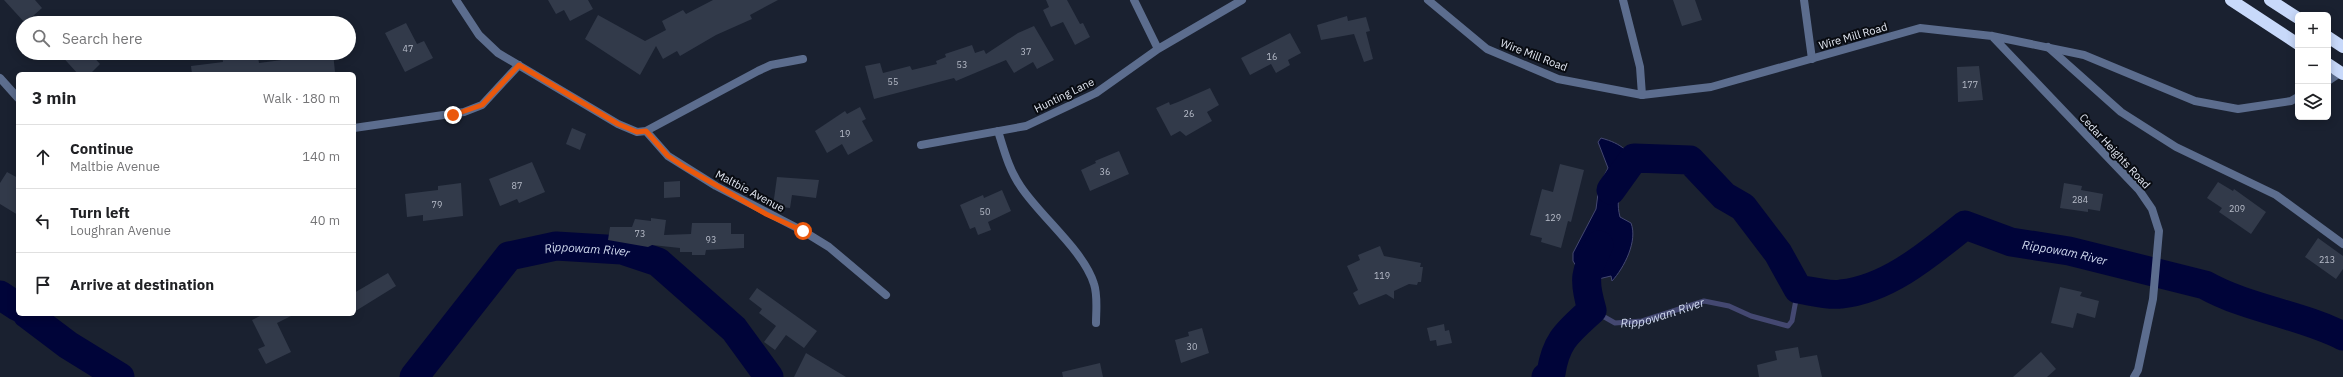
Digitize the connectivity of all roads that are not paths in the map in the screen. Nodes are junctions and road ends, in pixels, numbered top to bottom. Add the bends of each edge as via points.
1 (456, 0) edge
2 (1134, 0) edge
3 (1242, 0) edge
4 (1428, 0) edge
5 (1623, 0) edge
6 (1804, 0) edge
7 (2231, 0) edge
8 (2270, 0) edge
9 (2295, 16) edge
10 (1992, 36) junction
11 (2331, 39) edge
12 (2295, 42) edge
13 (2047, 46) junction
14 (2343, 47) edge
15 (1158, 49) junction
16 (803, 59) dead end
17 (1812, 59) junction
18 (519, 65) junction
19 (2331, 66) edge
20 (2343, 73) edge
21 (0, 78) edge
22 (2331, 79) edge
23 (1642, 95) junction
24 (16, 96) edge
25 (2295, 98) edge
26 (356, 128) edge
27 (646, 131) junction
28 (998, 131) junction
29 (921, 145) dead end
30 (2343, 244) edge
31 (886, 295) dead end
32 (1096, 323) dead end
33 (2134, 377) edge

1 - 18 street via 479,34 498,53
2 - 15 street
3 - 15 street, Hunting Lane
4 - 23 street, Wire Mill Road via 1487,49 1558,79
5 - 23 street via 1640,67
6 - 17 street
7 - 12 highway
8 - 9 highway
10 - 13 street, Wire Mill Road
10 - 17 street, Wire Mill Road via 1920,28
10 - 33 street, Cedar Heights Road via 2139,190 2152,209 2159,231 2154,300 2138,370
11 - 14 highway
13 - 25 street, Wire Mill Road via 2084,55 2194,101 2238,109
13 - 30 street via 2121,112 2176,148 2276,195
15 - 28 street, Hunting Lane via 1096,94 1026,126
16 - 27 street via 771,65
17 - 23 street, Wire Mill Road via 1711,87
18 - 26 street via 482,105 464,112
18 - 27 street via 618,124 637,132
19 - 20 highway
20 - 22 street
21 - 24 street
27 - 31 street, Maltbie Avenue via 668,156 716,186 803,231 829,248
28 - 29 street, Hunting Lane
28 - 32 street via 1007,161 1020,186 1089,272 1094,285

